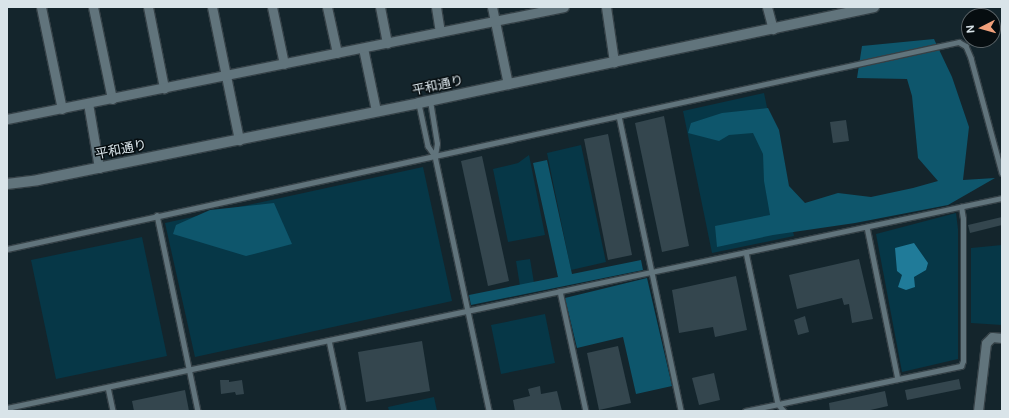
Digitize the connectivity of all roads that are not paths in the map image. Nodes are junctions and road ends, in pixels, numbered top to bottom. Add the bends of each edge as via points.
1 (41, 7) edge
2 (93, 7) edge
3 (148, 7) edge
4 (212, 7) edge
5 (272, 7) edge
6 (327, 7) edge
7 (380, 7) edge
8 (436, 7) edge
9 (492, 7) edge
10 (606, 7) edge
11 (767, 7) edge
12 (874, 7) edge
13 (558, 8) edge
14 (834, 11) edge
15 (495, 21) junction
16 (773, 29) junction
17 (440, 32) junction
18 (387, 43) junction
19 (363, 48) junction
20 (337, 53) junction
21 (614, 62) junction
22 (284, 64) junction
23 (226, 76) junction
24 (508, 84) junction
25 (164, 88) junction
26 (112, 99) junction
27 (430, 101) junction
28 (419, 103) junction
29 (88, 104) junction
30 (62, 109) junction
31 (376, 111) junction
32 (619, 116) junction
33 (7, 119) edge
34 (239, 140) junction
35 (435, 156) junction
36 (99, 168) junction
37 (1002, 173) edge
38 (7, 184) edge
39 (1002, 198) edge
40 (961, 207) junction
41 (157, 216) junction
42 (867, 227) junction
43 (7, 249) edge
44 (746, 252) junction
45 (652, 272) junction
46 (560, 291) junction
47 (467, 310) junction
48 (1002, 338) edge
49 (329, 340) junction
50 (189, 370) junction
51 (898, 379) junction
52 (108, 387) junction
53 (778, 404) junction
54 (7, 408) edge
55 (113, 411) edge
56 (198, 411) edge
57 (344, 411) edge
58 (489, 411) edge
59 (586, 411) edge
60 (681, 411) edge
61 (745, 411) edge
62 (784, 411) edge
63 (978, 411) edge

1 - 30 street
2 - 26 street
3 - 25 street
4 - 23 street
5 - 22 street
6 - 20 street
7 - 18 street
8 - 17 street
9 - 15 street
10 - 21 street
11 - 16 street
12 - 14 street, 平和通り
13 - 15 street
14 - 16 street, 平和通り
15 - 17 street
15 - 24 street
16 - 21 street, 平和通り
17 - 18 street
18 - 19 street
19 - 20 street
19 - 31 street
20 - 22 street
21 - 24 street, 平和通り
22 - 23 street
23 - 25 street
23 - 34 street
24 - 27 street, 平和通り
25 - 26 street
26 - 29 street
27 - 28 street, 平和通り
27 - 35 lane via 437,144
28 - 31 street, 平和通り
28 - 35 lane via 428,146
29 - 30 street
29 - 36 street
30 - 33 street
31 - 34 street, 平和通り
32 - 35 lane
32 - 37 lane via 959,42 966,46 971,58
32 - 45 lane
34 - 36 street, 平和通り
35 - 41 lane
35 - 47 lane
36 - 38 street, 平和通り
39 - 40 lane
40 - 42 lane
40 - 51 lane via 963,361 961,366
41 - 43 lane
41 - 50 lane
42 - 44 lane
42 - 51 lane
44 - 45 lane
44 - 53 lane
45 - 46 lane
45 - 60 lane
46 - 47 lane
46 - 59 lane
47 - 49 lane
47 - 58 lane
48 - 63 street via 992,337 986,343
49 - 50 lane
49 - 57 lane
50 - 52 lane
50 - 56 lane
51 - 53 lane
52 - 54 lane
52 - 55 lane
53 - 61 lane
53 - 62 lane

